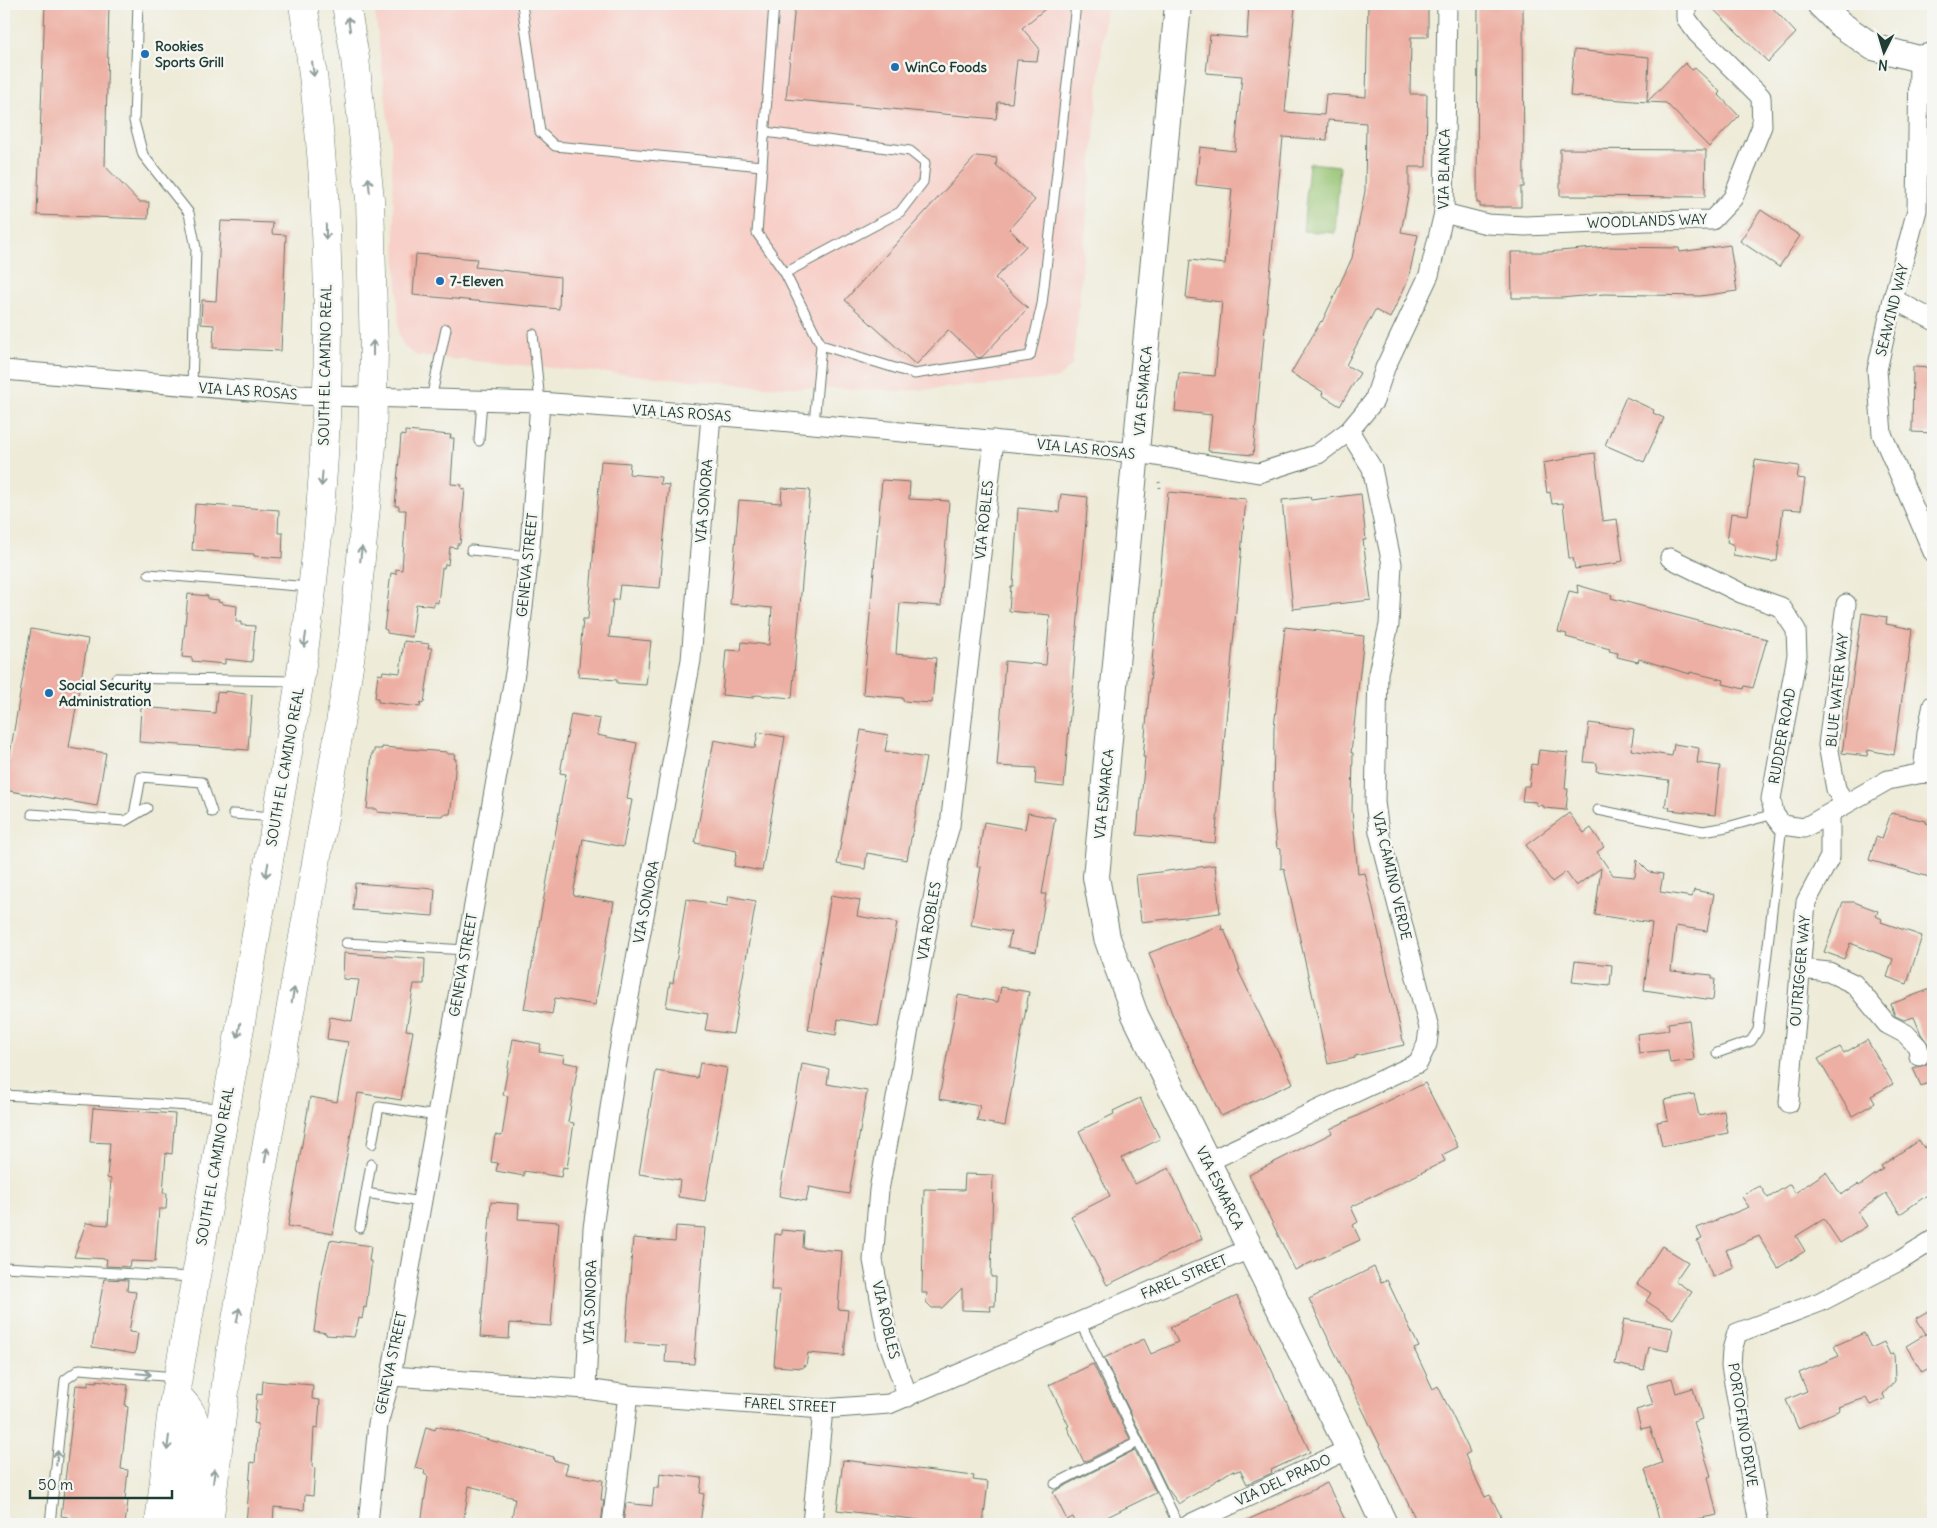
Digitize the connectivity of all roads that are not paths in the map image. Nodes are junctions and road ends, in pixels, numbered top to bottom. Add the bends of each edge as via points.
1 (138, 4) edge
2 (303, 4) edge
3 (346, 4) edge
4 (522, 4) edge
5 (774, 4) edge
6 (1076, 4) edge
7 (1178, 4) edge
8 (1447, 4) edge
9 (1686, 4) edge
10 (1820, 4) edge
11 (1926, 57) edge
12 (765, 132) junction
13 (762, 166) junction
14 (1444, 213) junction
15 (785, 273) junction
16 (1893, 299) junction
17 (1933, 320) edge
18 (446, 329) dead end
19 (533, 334) dead end
20 (821, 345) junction
21 (4, 370) edge
22 (192, 387) junction
23 (326, 395) junction
24 (372, 396) junction
25 (431, 399) junction
26 (482, 401) junction
27 (540, 402) junction
28 (711, 415) junction
29 (814, 424) junction
30 (1349, 431) junction
31 (994, 440) junction
32 (479, 441) dead end
33 (1137, 454) junction
34 (471, 550) dead end
35 (1933, 552) edge
36 (529, 556) junction
37 (1670, 558) dead end
38 (149, 574) dead end
39 (312, 588) junction
40 (1846, 604) dead end
41 (116, 678) dead end
42 (300, 681) junction
43 (1933, 705) edge
44 (1928, 774) edge
45 (147, 808) dead end
46 (1838, 809) junction
47 (1598, 810) dead end
48 (212, 812) dead end
49 (32, 814) dead end
50 (233, 814) dead end
51 (134, 815) junction
52 (276, 817) junction
53 (1778, 819) junction
54 (346, 942) dead end
55 (466, 950) junction
56 (1800, 970) junction
57 (1717, 1053) dead end
58 (1919, 1056) dead end
59 (4, 1095) edge
60 (1789, 1103) dead end
61 (225, 1108) junction
62 (437, 1116) junction
63 (372, 1144) dead end
64 (1207, 1162) junction
65 (371, 1164) dead end
66 (366, 1193) junction
67 (421, 1202) junction
68 (360, 1228) dead end
69 (1933, 1240) edge
70 (1249, 1249) junction
71 (4, 1267) edge
72 (196, 1277) junction
73 (1080, 1322) junction
74 (391, 1376) junction
75 (177, 1386) junction
76 (586, 1389) junction
77 (628, 1395) junction
78 (908, 1397) junction
79 (823, 1409) junction
80 (1138, 1442) junction
81 (1349, 1449) junction
82 (1055, 1484) dead end
83 (50, 1524) edge
84 (158, 1524) edge
85 (184, 1524) edge
86 (209, 1524) edge
87 (368, 1524) edge
88 (612, 1524) edge
89 (812, 1524) edge
90 (1178, 1524) edge
91 (1190, 1524) edge
92 (1384, 1524) edge
93 (1760, 1524) edge

1 - 22 lane via 134,121 143,155 189,214 196,248
2 -> 23 main road, SOUTH EL CAMINO REAL via 313,67 325,201
24 -> 3 main road via 370,199
4 - 13 lane via 540,132 555,146
5 - 12 lane
6 - 20 lane via 1042,304 1030,356 914,374
7 - 33 street, VIA ESMARCA
8 - 14 street, VIA BLANCA
9 - 14 street, WOODLANDS WAY via 1686,18 1697,33 1761,97 1762,126 1733,198 1712,220 1525,226 1488,224
10 - 11 street via 1840,24 1873,47
11 - 16 street, SEAWIND WAY via 1918,210
12 - 13 lane
12 - 15 lane via 910,151 925,163 923,182 900,212
13 - 15 lane via 757,233
14 - 30 street, VIA BLANCA via 1429,275 1385,368 1374,400
15 - 20 lane
16 - 17 street
16 - 35 street, SEAWIND WAY via 1877,370 1882,434
18 - 25 lane
19 - 27 lane
20 - 29 lane
21 - 22 street, VIA LAS ROSAS
22 - 23 street, VIA LAS ROSAS via 296,396
23 - 24 street, VIA LAS ROSAS
23 -> 39 main road, SOUTH EL CAMINO REAL
24 - 25 street, VIA LAS ROSAS
86 -> 24 main road via 228,1366 337,743 352,640 372,446
25 - 26 street, VIA LAS ROSAS
26 - 27 street, VIA LAS ROSAS
26 - 32 lane
27 - 28 street, VIA LAS ROSAS
27 - 36 street, GENEVA STREET
28 - 29 street, VIA LAS ROSAS
28 - 76 street, VIA SONORA via 692,660 615,1073 593,1228
29 - 31 street, VIA LAS ROSAS
30 - 33 street, VIA LAS ROSAS via 1318,454 1259,473
30 - 64 street, VIA CAMINO VERDE via 1372,468 1392,564 1389,625 1378,673 1375,802 1379,832 1429,1028 1427,1044 1418,1063
31 - 33 street, VIA LAS ROSAS
31 - 78 street, VIA ROBLES via 950,826 941,856 879,1190 873,1260 888,1341
33 - 64 street, VIA ESMARCA via 1096,877 1107,938 1135,1015
34 - 36 lane
36 - 55 street, GENEVA STREET via 516,667
37 - 53 street, RUDDER ROAD via 1742,593 1781,607 1796,630 1797,655 1772,799
38 - 39 lane
39 -> 42 main road, SOUTH EL CAMINO REAL
40 - 46 street, BLUE WATER WAY via 1828,745
41 - 42 lane
42 - 52 main road, SOUTH EL CAMINO REAL
43 - 44 street via 1927,733
44 - 46 street via 1888,780
45 - 51 lane
46 - 53 street via 1804,828
46 - 56 street, OUTRIGGER WAY via 1830,857 1806,902
47 - 53 lane via 1703,831
48 - 51 lane via 202,782 141,777
49 - 51 lane via 125,821
50 - 52 lane
52 -> 61 main road, SOUTH EL CAMINO REAL
53 - 57 lane via 1758,1030 1751,1041
54 - 55 lane
55 - 62 street, GENEVA STREET
56 - 58 street via 1829,972 1854,984 1887,1024 1906,1034 1918,1047
56 - 60 street, OUTRIGGER WAY
59 - 61 lane
61 - 72 main road, SOUTH EL CAMINO REAL
62 - 63 lane via 379,1107
62 - 67 street, GENEVA STREET
64 - 70 street, VIA ESMARCA
65 - 66 lane
66 - 67 lane
66 - 68 lane
67 - 74 street, GENEVA STREET
69 - 93 street, PORTOFINO DRIVE via 1820,1302 1737,1333 1731,1366
70 - 73 street, FAREL STREET
70 - 81 street, VIA ESMARCA
71 - 72 lane
72 - 75 main road, SOUTH EL CAMINO REAL
73 - 78 street, FAREL STREET
73 - 80 lane
74 - 76 street, FAREL STREET
74 - 87 street, GENEVA STREET via 378,1424
83 -> 75 lane via 65,1380 80,1368
75 -> 84 main road, SOUTH EL CAMINO REAL
75 - 85 main road via 195,1423
76 - 77 street, FAREL STREET
77 - 79 street, FAREL STREET
77 - 88 street
78 - 79 street, FAREL STREET via 889,1404
79 - 89 street
80 - 82 lane
80 - 90 lane
81 - 91 street, VIA DEL PRADO
81 - 92 street, VIA ESMARCA

